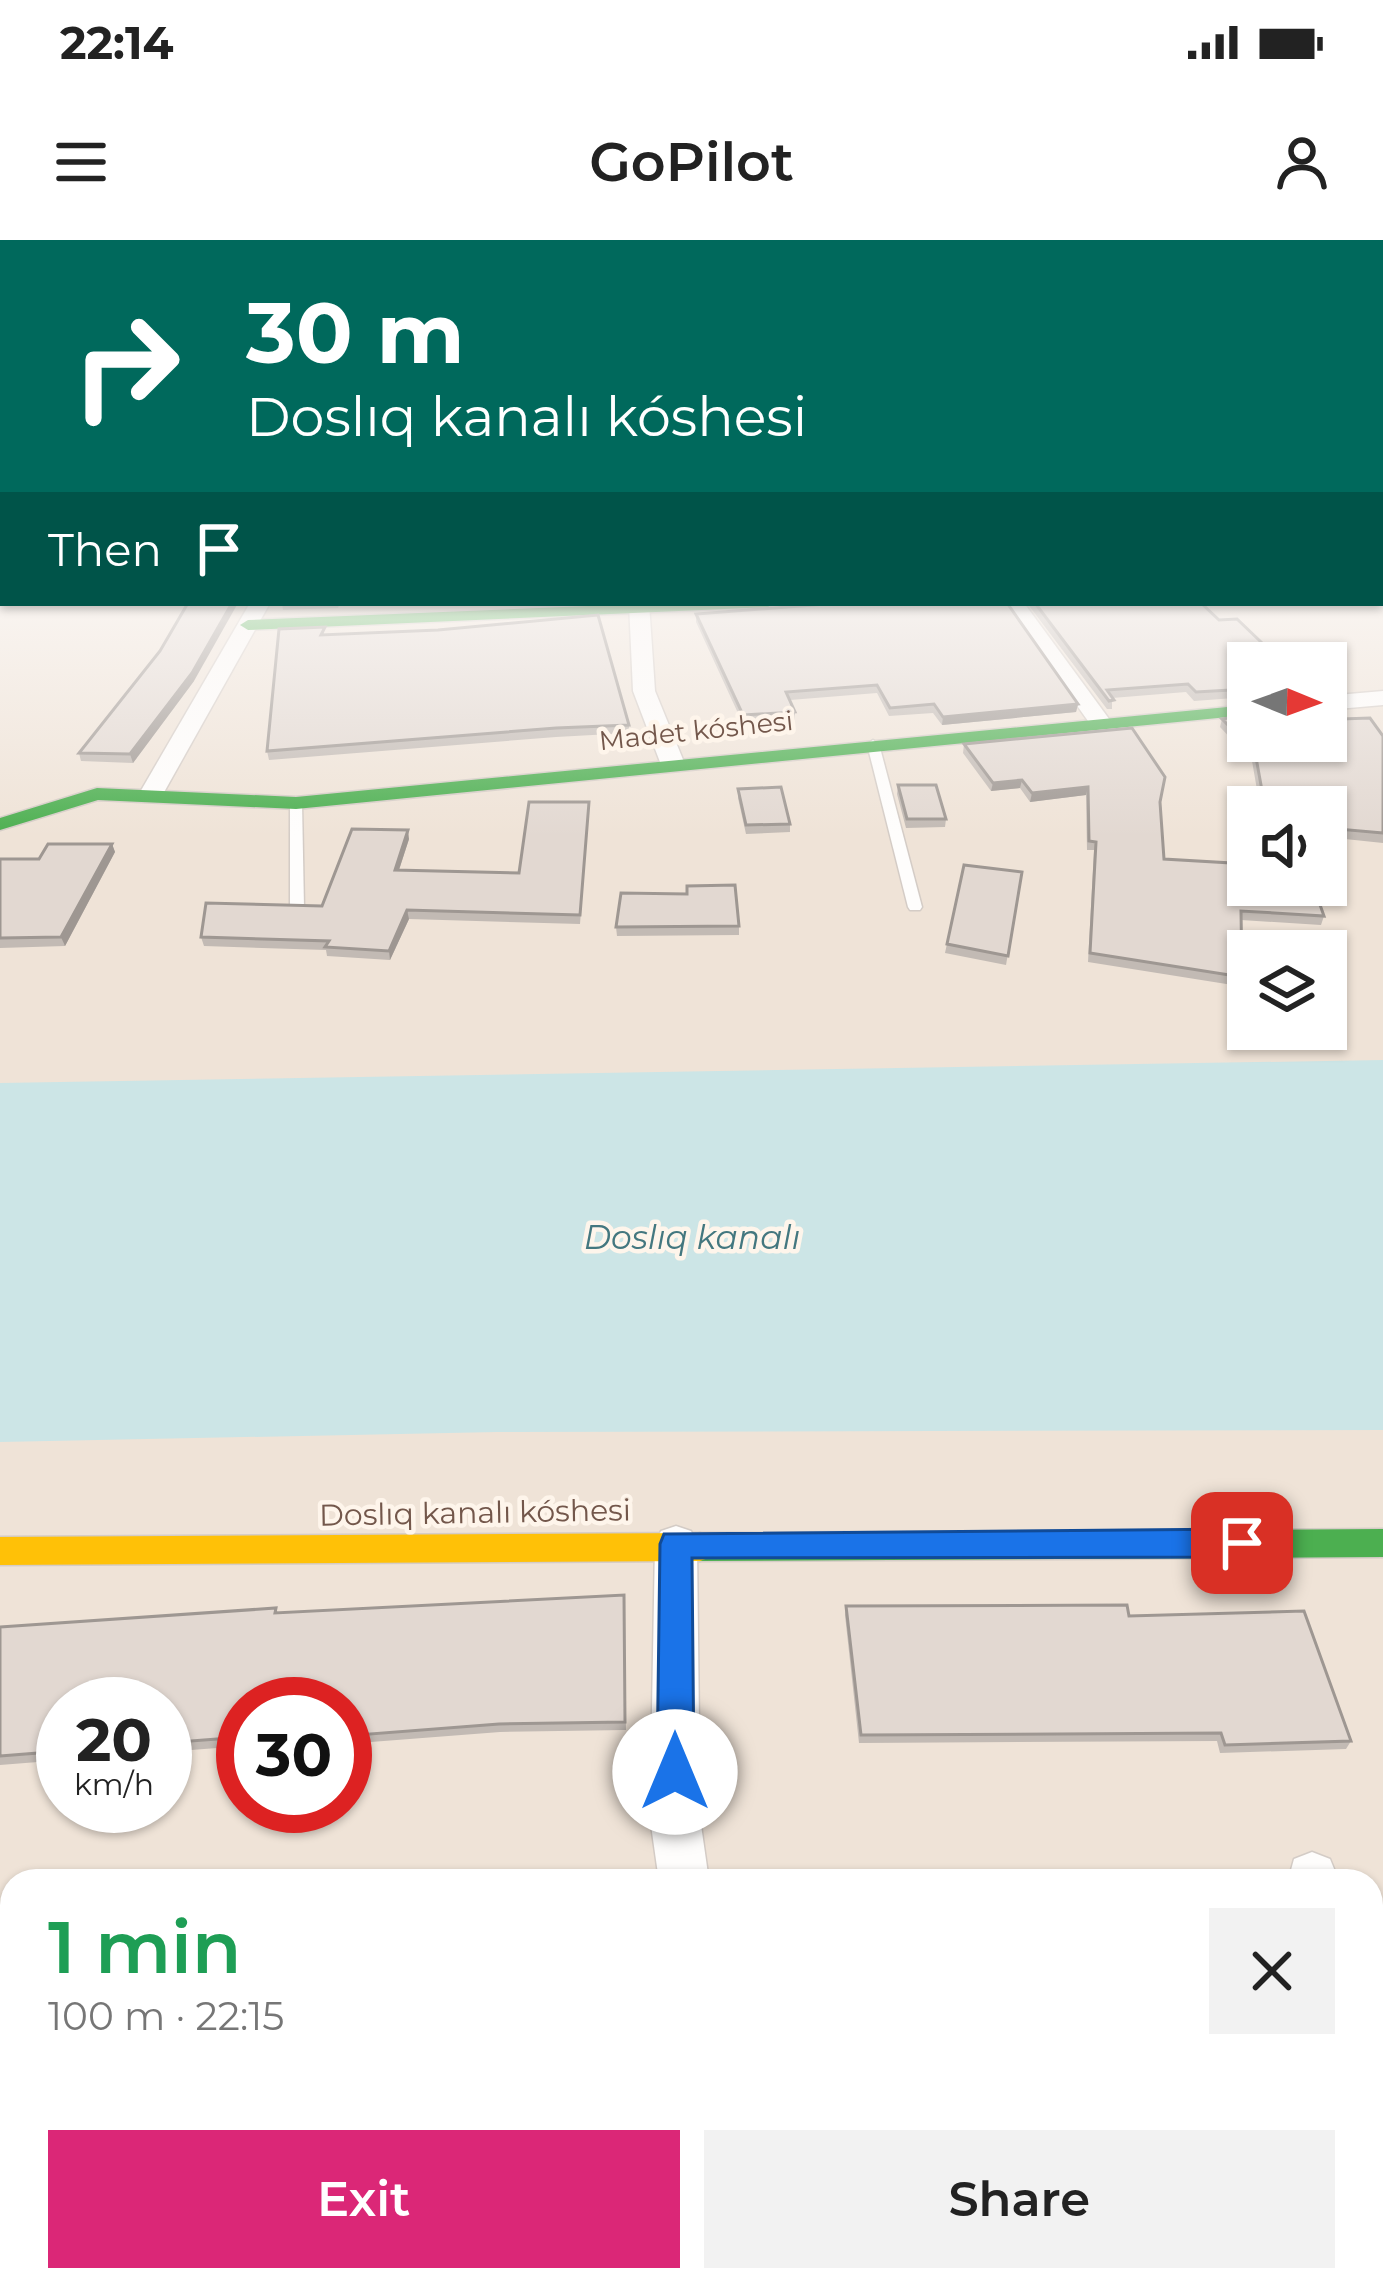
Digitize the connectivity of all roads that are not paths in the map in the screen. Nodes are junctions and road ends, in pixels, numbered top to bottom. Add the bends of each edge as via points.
1 (236, 646) edge
2 (641, 646) edge
3 (1045, 646) edge
4 (1383, 698) edge
5 (1347, 702) edge
6 (1227, 712) edge
7 (1101, 723) junction
8 (873, 744) junction
9 (672, 762) junction
10 (151, 794) junction
11 (296, 803) junction
12 (0, 824) edge
13 (914, 907) dead end
14 (297, 908) edge
15 (1383, 1543) edge
16 (676, 1544) junction
17 (0, 1551) edge
18 (682, 1869) edge

1 - 10 street
2 - 9 street via 644,692
3 - 7 street
4 - 5 street
6 - 7 street, Madet kóshesi
7 - 8 street, Madet kóshesi
8 - 9 street, Madet kóshesi
8 - 13 lane
9 - 11 street, Madet kóshesi
10 - 11 street, Madet kóshesi
10 - 12 street, Madet kóshesi via 97,794
11 - 14 lane
15 - 16 street, Doslıq kanalı kóshesi
16 - 17 street, Doslıq kanalı kóshesi
16 - 18 street via 675,1818

